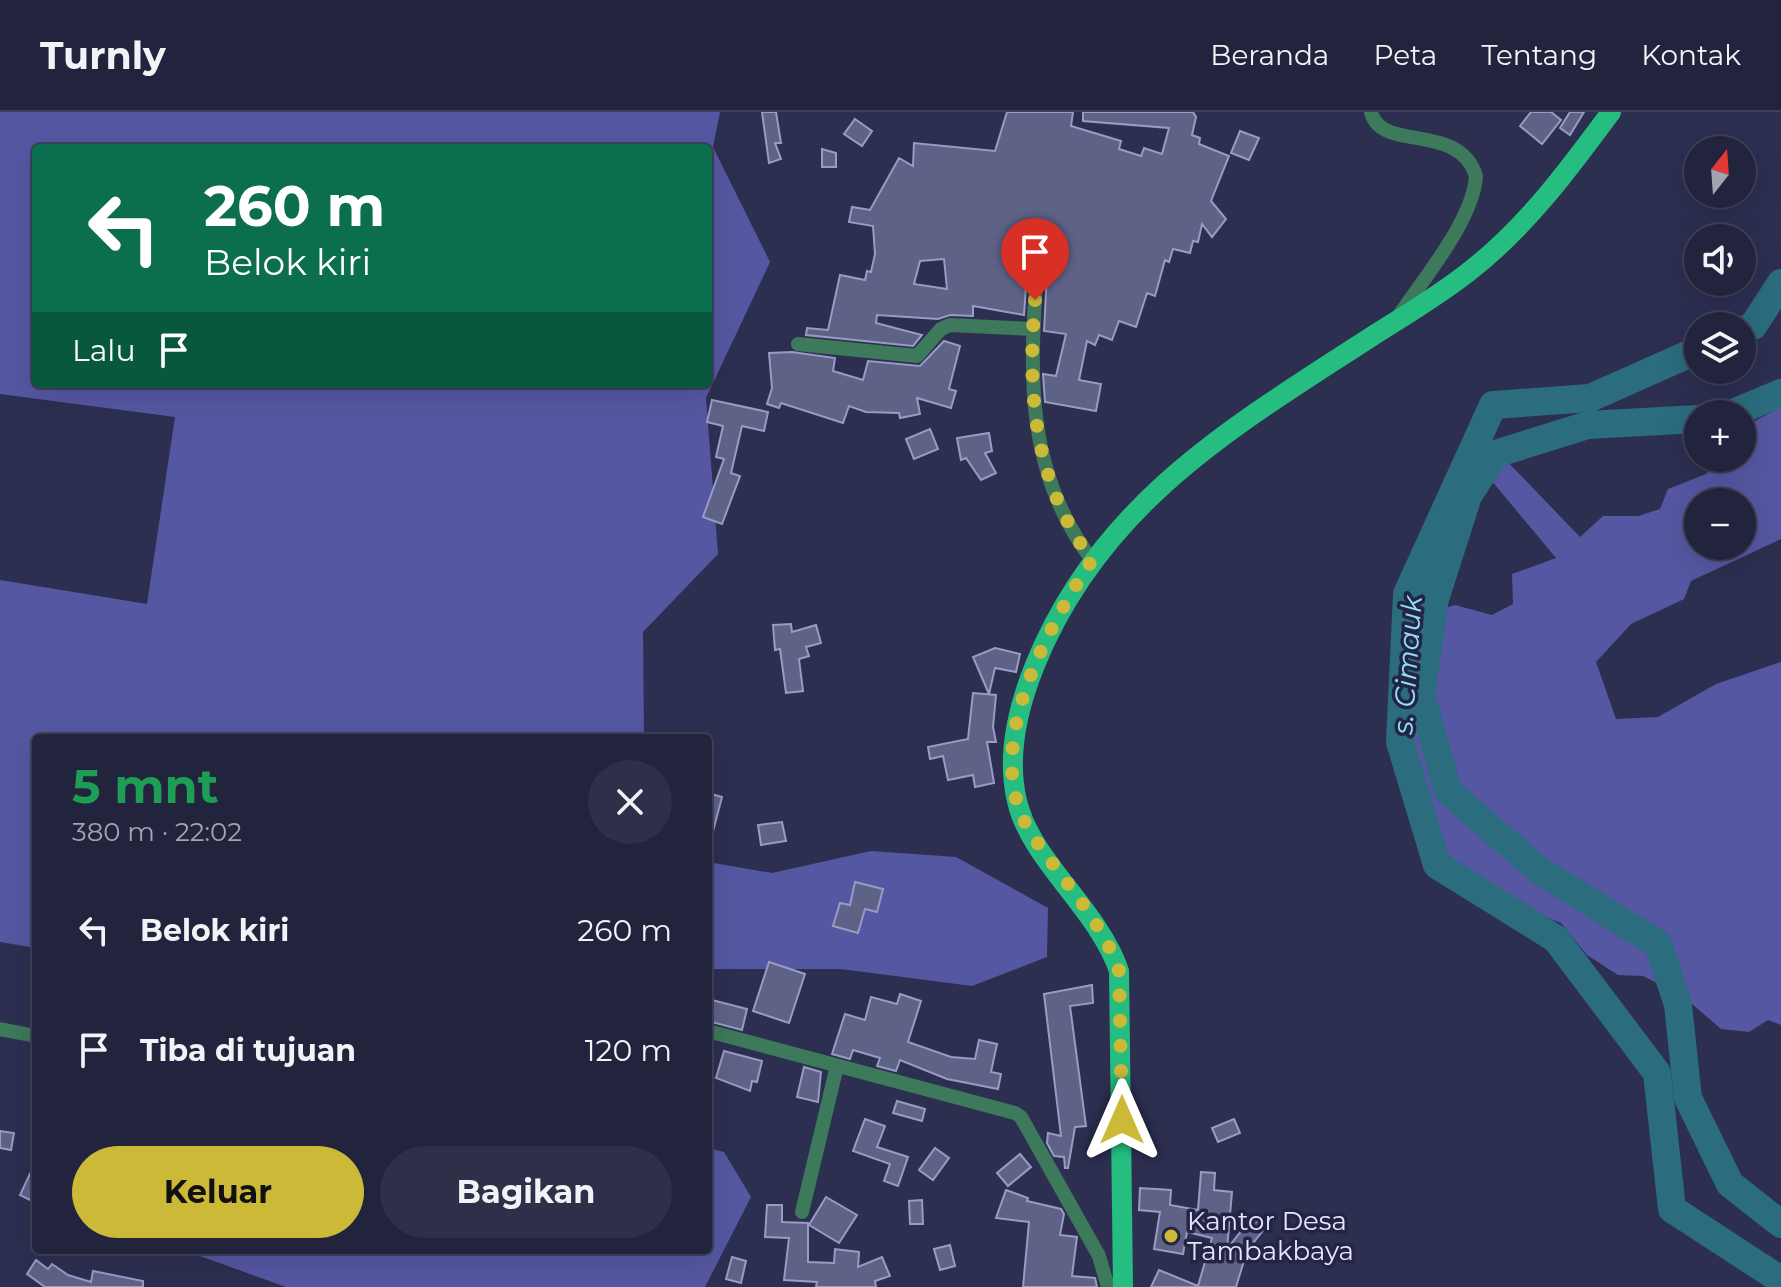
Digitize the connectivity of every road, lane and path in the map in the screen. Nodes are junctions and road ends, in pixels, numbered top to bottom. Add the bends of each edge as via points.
1 (1371, 112) edge
2 (1611, 112) edge
3 (1037, 272) dead end
4 (1396, 321) junction
5 (1032, 329) junction
6 (798, 344) dead end
7 (1092, 560) junction
8 (0, 1029) edge
9 (712, 1032) edge
10 (32, 1035) edge
11 (837, 1066) junction
12 (802, 1212) dead end
13 (1108, 1287) edge
14 (1123, 1287) edge

1 - 4 street via 1384,131 1457,150 1476,176 1457,226
2 - 4 main road via 1523,224 1468,273
3 - 5 street
4 - 7 main road via 1234,427 1144,500
5 - 6 street via 950,325 917,356
5 - 7 street via 1035,420 1046,477 1070,531
7 - 14 main road via 1055,617 1030,678 1018,721 1014,774 1028,829 1111,948 1119,971
8 - 10 street
9 - 11 street
11 - 12 street
11 - 13 street via 1021,1117 1099,1256

